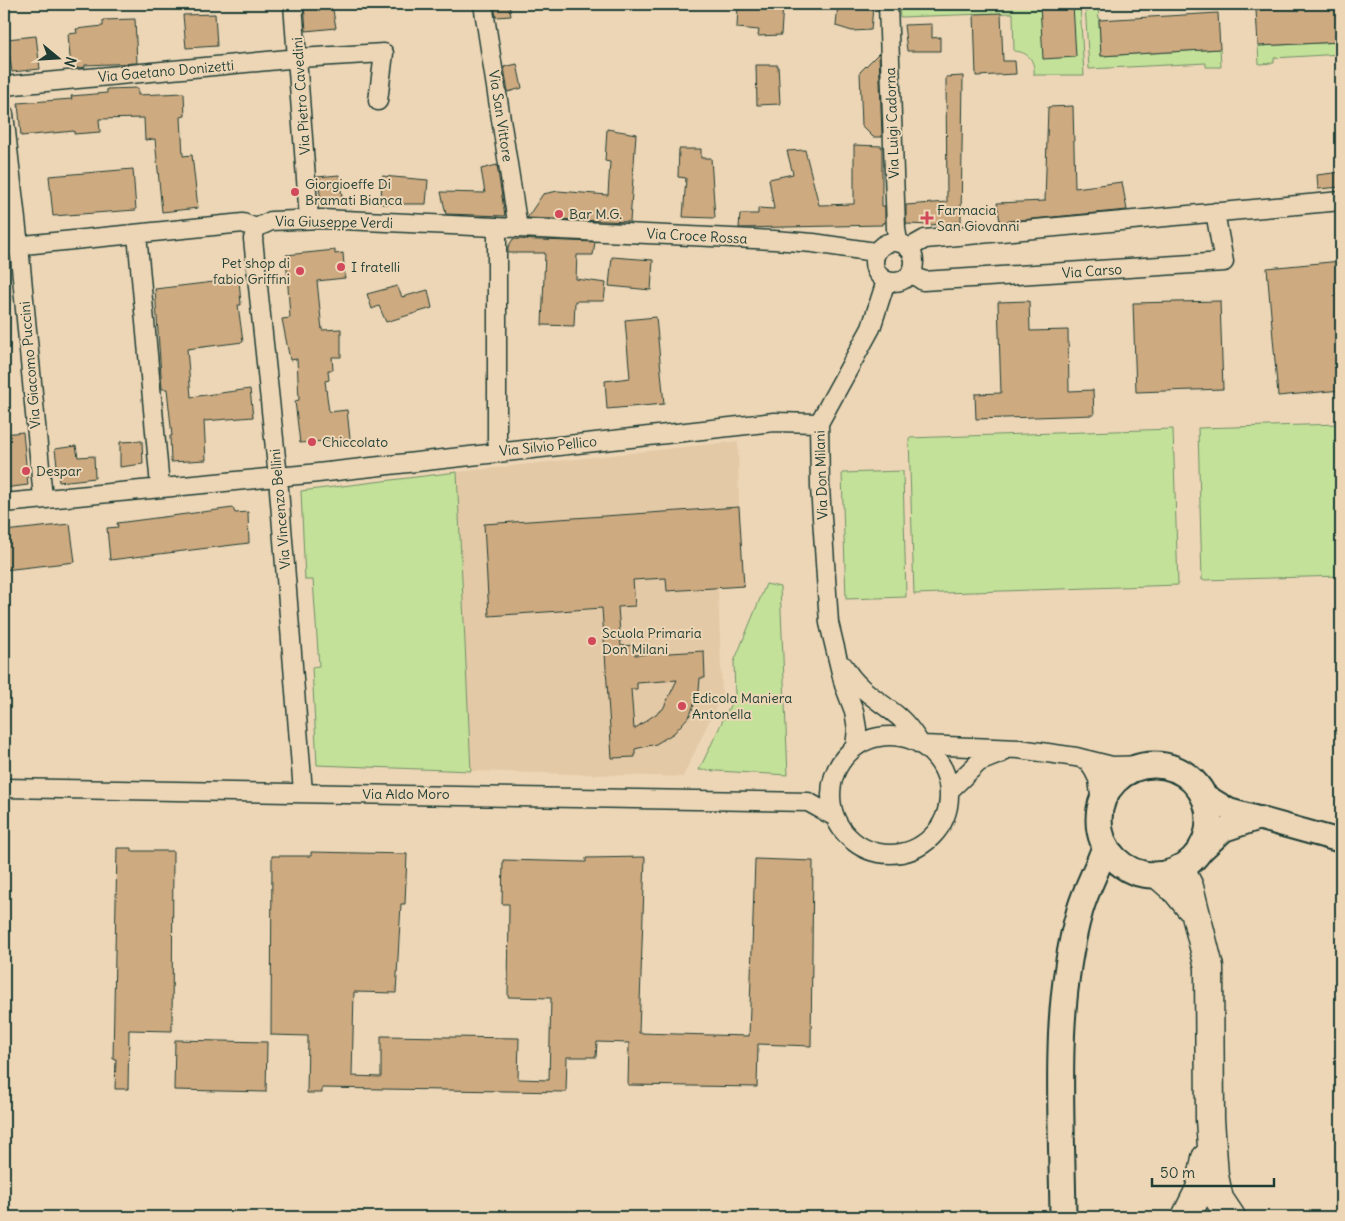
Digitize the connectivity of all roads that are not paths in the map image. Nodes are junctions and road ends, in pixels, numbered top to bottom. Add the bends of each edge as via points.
1 (293, 4) edge
2 (483, 4) edge
3 (888, 4) edge
4 (299, 58) junction
5 (4, 86) edge
6 (378, 101) dead end
7 (4, 114) edge
8 (1341, 201) edge
9 (1215, 212) junction
10 (309, 219) junction
11 (497, 227) junction
12 (256, 228) junction
13 (518, 228) junction
14 (137, 234) junction
15 (904, 245) junction
16 (11, 247) edge
17 (876, 252) junction
18 (911, 273) junction
19 (886, 281) junction
20 (819, 422) junction
21 (500, 452) junction
22 (278, 477) junction
23 (160, 486) junction
24 (42, 498) junction
25 (4, 503) edge
26 (838, 654) junction
27 (922, 745) junction
28 (855, 747) junction
29 (1019, 749) junction
30 (1089, 761) junction
31 (1149, 765) junction
32 (833, 779) junction
33 (4, 788) edge
34 (949, 791) junction
35 (303, 792) junction
36 (1203, 794) junction
37 (808, 802) junction
38 (1101, 804) junction
39 (835, 817) junction
40 (1260, 818) junction
41 (1341, 841) edge
42 (1105, 847) junction
43 (1169, 869) junction
44 (1080, 909) junction
45 (1210, 1119) junction
46 (1063, 1217) edge
47 (1186, 1217) edge
48 (1231, 1217) edge

1 - 4 street, Via Pietro Cavedini
2 - 13 street, Via San Vittore
3 - 15 street, Via Luigi Cadorna via 896,229
4 - 5 street, Via Gaetano Donizetti
4 - 6 street, Via Gaetano Donizetti via 384,54
4 - 10 street, Via Pietro Cavedini
7 - 16 street, Via Giacomo Puccini
8 - 9 street
9 - 15 street via 925,239
9 - 18 street, Via Carso via 1224,262 923,281
10 - 11 street, Via Giuseppe Verdi
10 - 12 street, Via Giuseppe Verdi via 271,221
11 - 13 street, Via Giuseppe Verdi
11 - 21 street via 497,439
12 - 14 street, Via Giuseppe Verdi via 243,223
12 - 22 street, Via Vincenzo Bellini via 252,239
13 - 17 street, Via Croce Rossa via 804,242
14 - 16 street, Via Giuseppe Verdi
14 - 23 street
15 - 17 street via 885,243
15 - 18 street via 914,261
16 - 24 street, Via Giacomo Puccini
17 - 19 street via 873,265
18 - 19 street via 900,281
19 - 20 street, Via Don Milani via 872,328
20 - 21 street, Via Silvio Pellico via 774,422
20 - 26 street, Via Don Milani via 829,623
21 - 22 street, Via Silvio Pellico
22 - 23 street, Via Silvio Pellico
22 - 35 street, Via Vincenzo Bellini
23 - 24 street, Via Silvio Pellico
24 - 25 street
26 - 27 street, Via Don Milani via 851,679 872,699 899,717
26 - 28 street, Via Don Milani via 856,720
27 - 28 street via 906,738 888,736 871,739
27 - 29 street
27 - 34 street via 941,765
28 - 32 street via 843,760
29 - 30 street
29 - 34 street via 978,762
30 - 31 street via 1112,766
30 - 38 street via 1098,779
31 - 36 main road via 1180,771
31 - 38 main road via 1119,777
32 - 37 street
32 - 39 street via 831,802
33 - 35 street, Via Aldo Moro
34 - 39 street via 948,807 938,830 920,846 905,852 889,855 864,849 844,834
35 - 37 street, Via Aldo Moro
36 - 40 street via 1229,810
36 - 43 main road via 1210,826 1203,846
37 - 39 street, Via Aldo Moro
38 - 42 main road via 1099,826
40 - 41 street
40 - 43 street via 1224,830
42 - 43 main road via 1119,864
42 - 44 main road
43 - 44 main road via 1107,884
43 - 45 highway via 1177,891 1198,918 1209,967
44 - 46 main road via 1070,953 1063,1010
45 - 47 highway via 1200,1189
45 - 48 highway via 1218,1199

